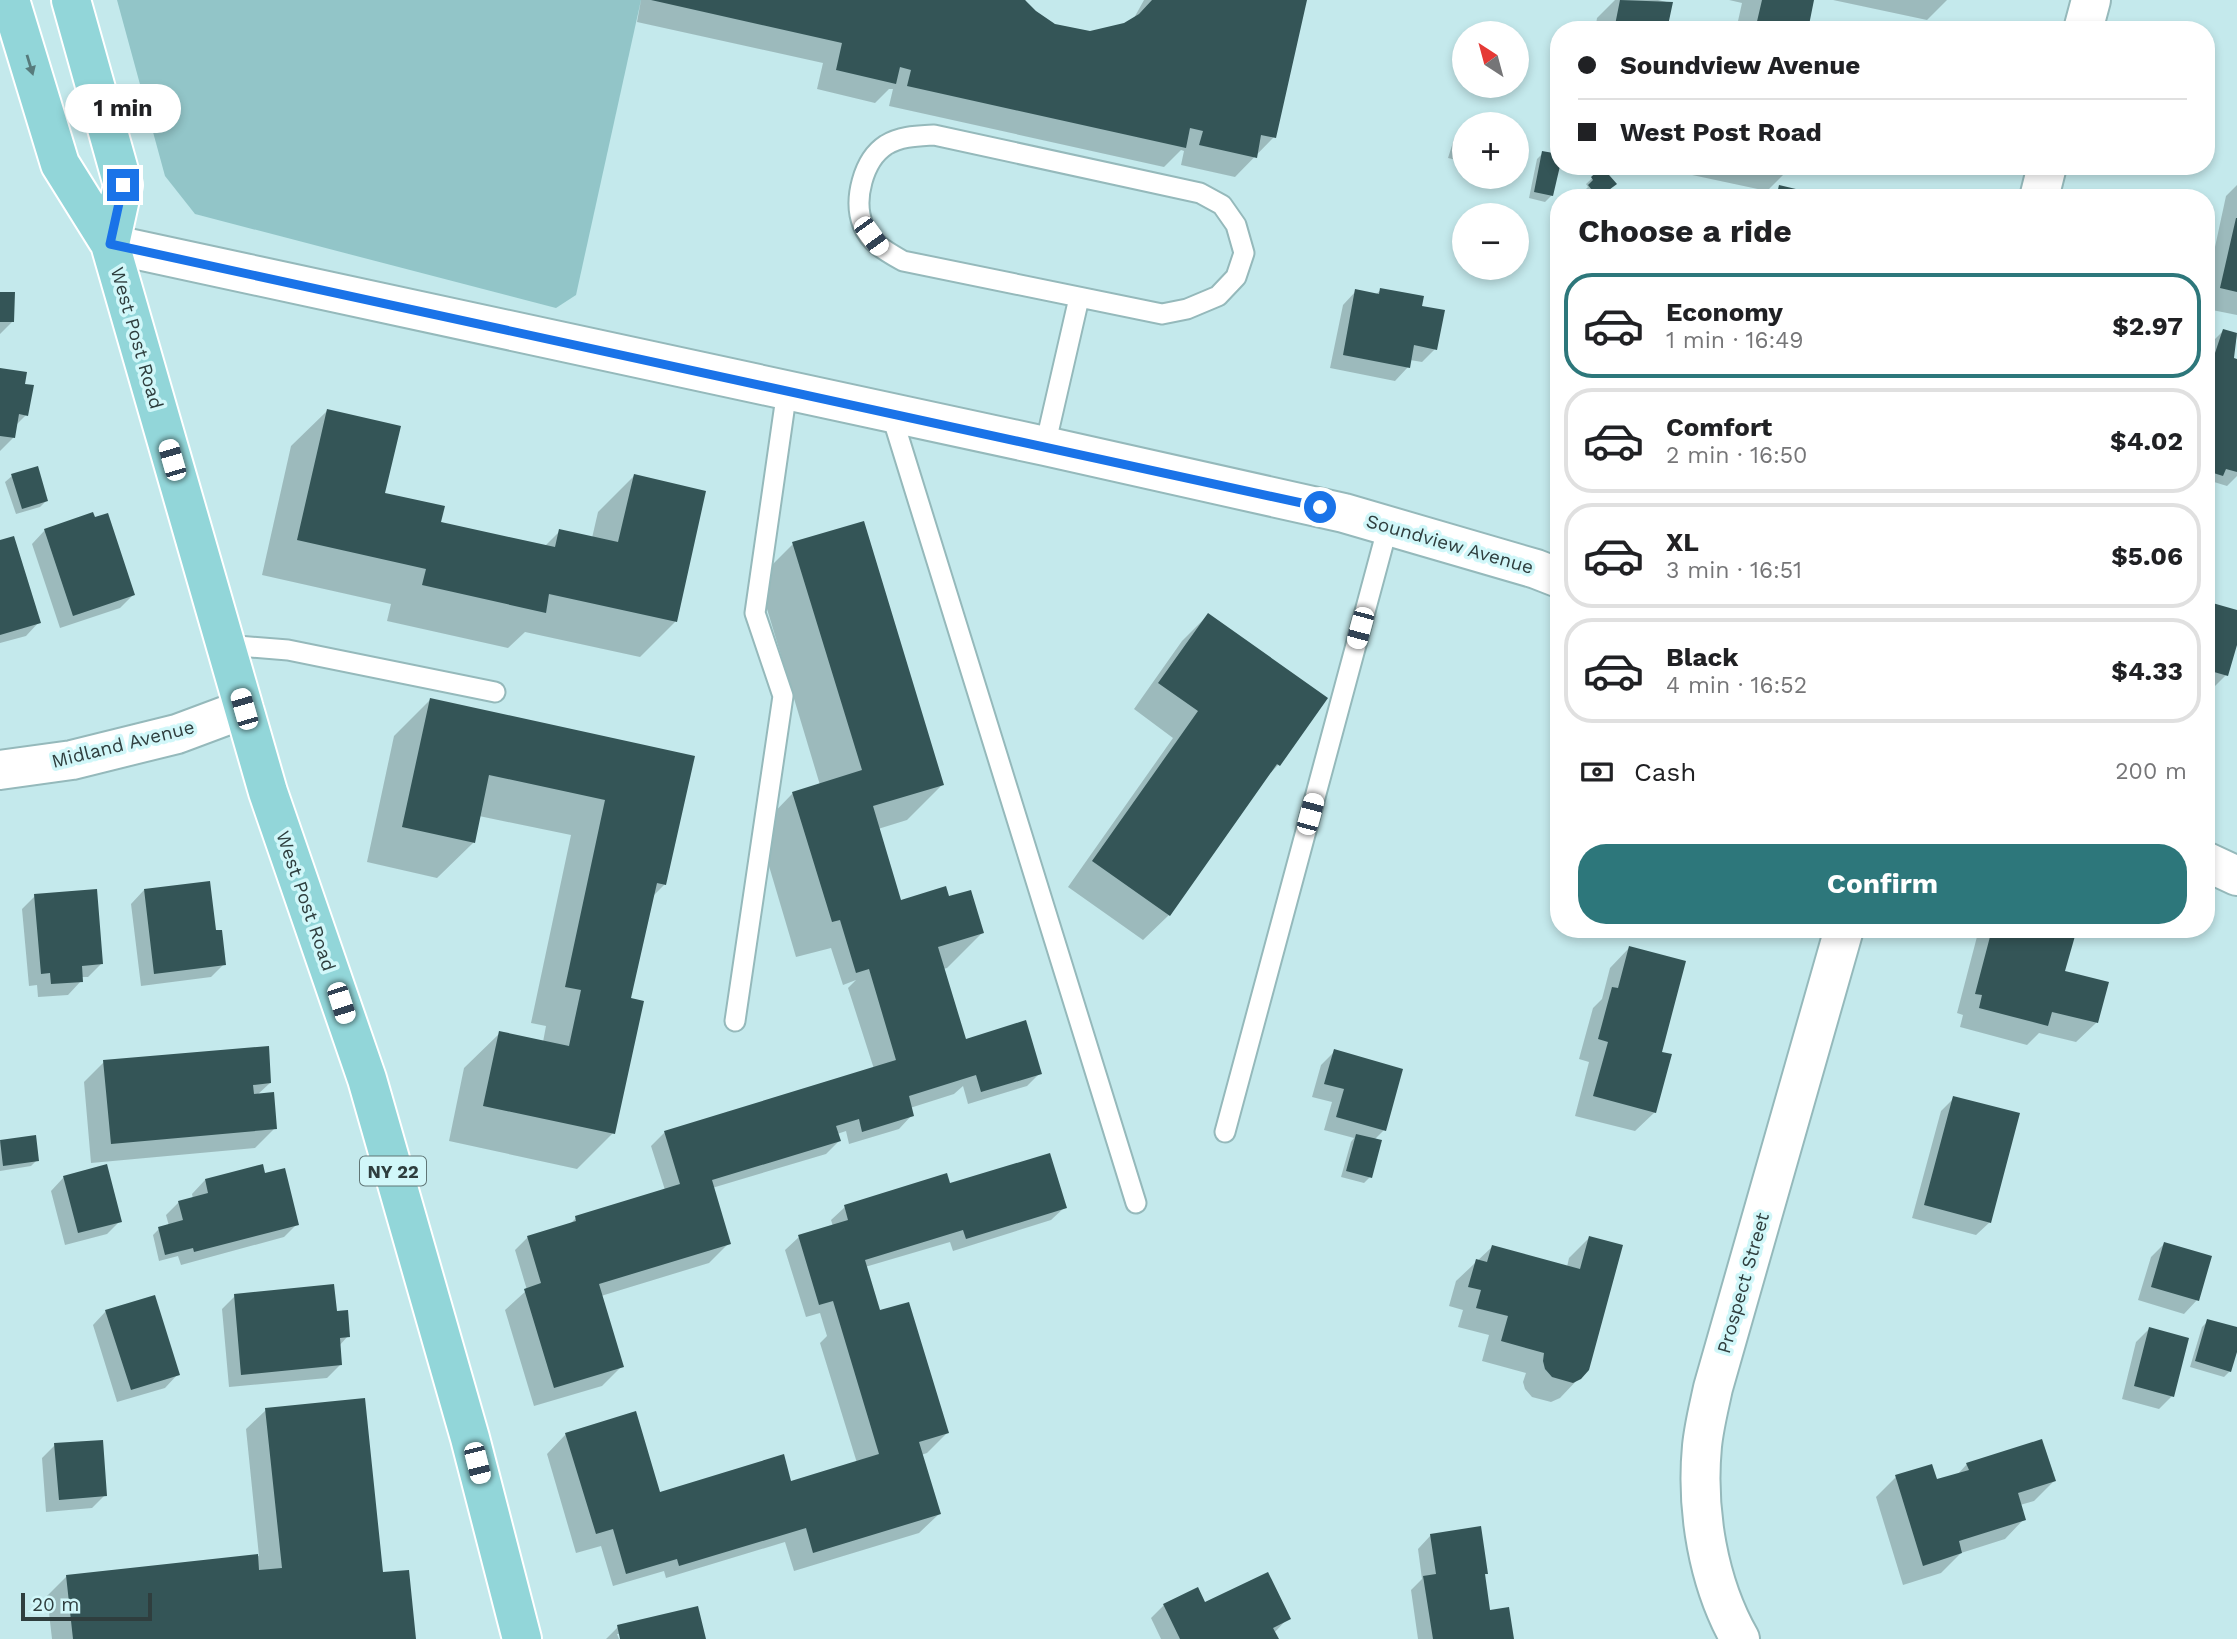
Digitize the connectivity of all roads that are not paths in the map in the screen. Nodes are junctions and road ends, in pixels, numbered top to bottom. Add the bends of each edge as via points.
1 (10, 0) edge
2 (71, 0) edge
3 (2091, 0) edge
4 (2085, 21) edge
5 (110, 244) junction
6 (1079, 298) junction
7 (788, 390) junction
8 (891, 412) junction
9 (1045, 446) junction
10 (1388, 526) junction
11 (1550, 575) edge
12 (226, 645) junction
13 (495, 692) dead end
14 (244, 709) junction
15 (0, 770) edge
16 (2215, 866) edge
17 (2237, 876) edge
18 (1841, 938) edge
19 (735, 1021) dead end
20 (1225, 1132) dead end
21 (1136, 1203) dead end
22 (522, 1639) edge
23 (1740, 1639) edge

1 -> 5 main road, West Post Road / NY 22 via 60,164
2 - 5 main road, West Post Road / NY 22 via 123,185
3 - 4 street
5 - 7 street, Soundview Avenue
5 - 12 main road, West Post Road / NY 22
6 - 6 lane via 1162,314 1218,296 1236,277 1244,253 1236,225 1222,205 1200,193 934,135 908,136 885,146 867,165 859,195 863,225 880,248 903,261
6 - 9 lane
7 - 8 street, Soundview Avenue
7 - 19 lane via 755,613 783,696
8 - 9 street, Soundview Avenue
8 - 21 lane
9 - 10 street, Soundview Avenue
10 - 11 street, Soundview Avenue
10 - 20 lane
12 - 13 lane via 288,650
12 - 14 main road, West Post Road / NY 22
14 - 15 street, Midland Avenue via 177,734 85,757
14 - 22 main road, West Post Road / NY 22 via 367,1079 470,1438
16 - 17 street
18 - 23 street, Prospect Street via 1713,1388 1702,1445 1702,1516 1716,1582

